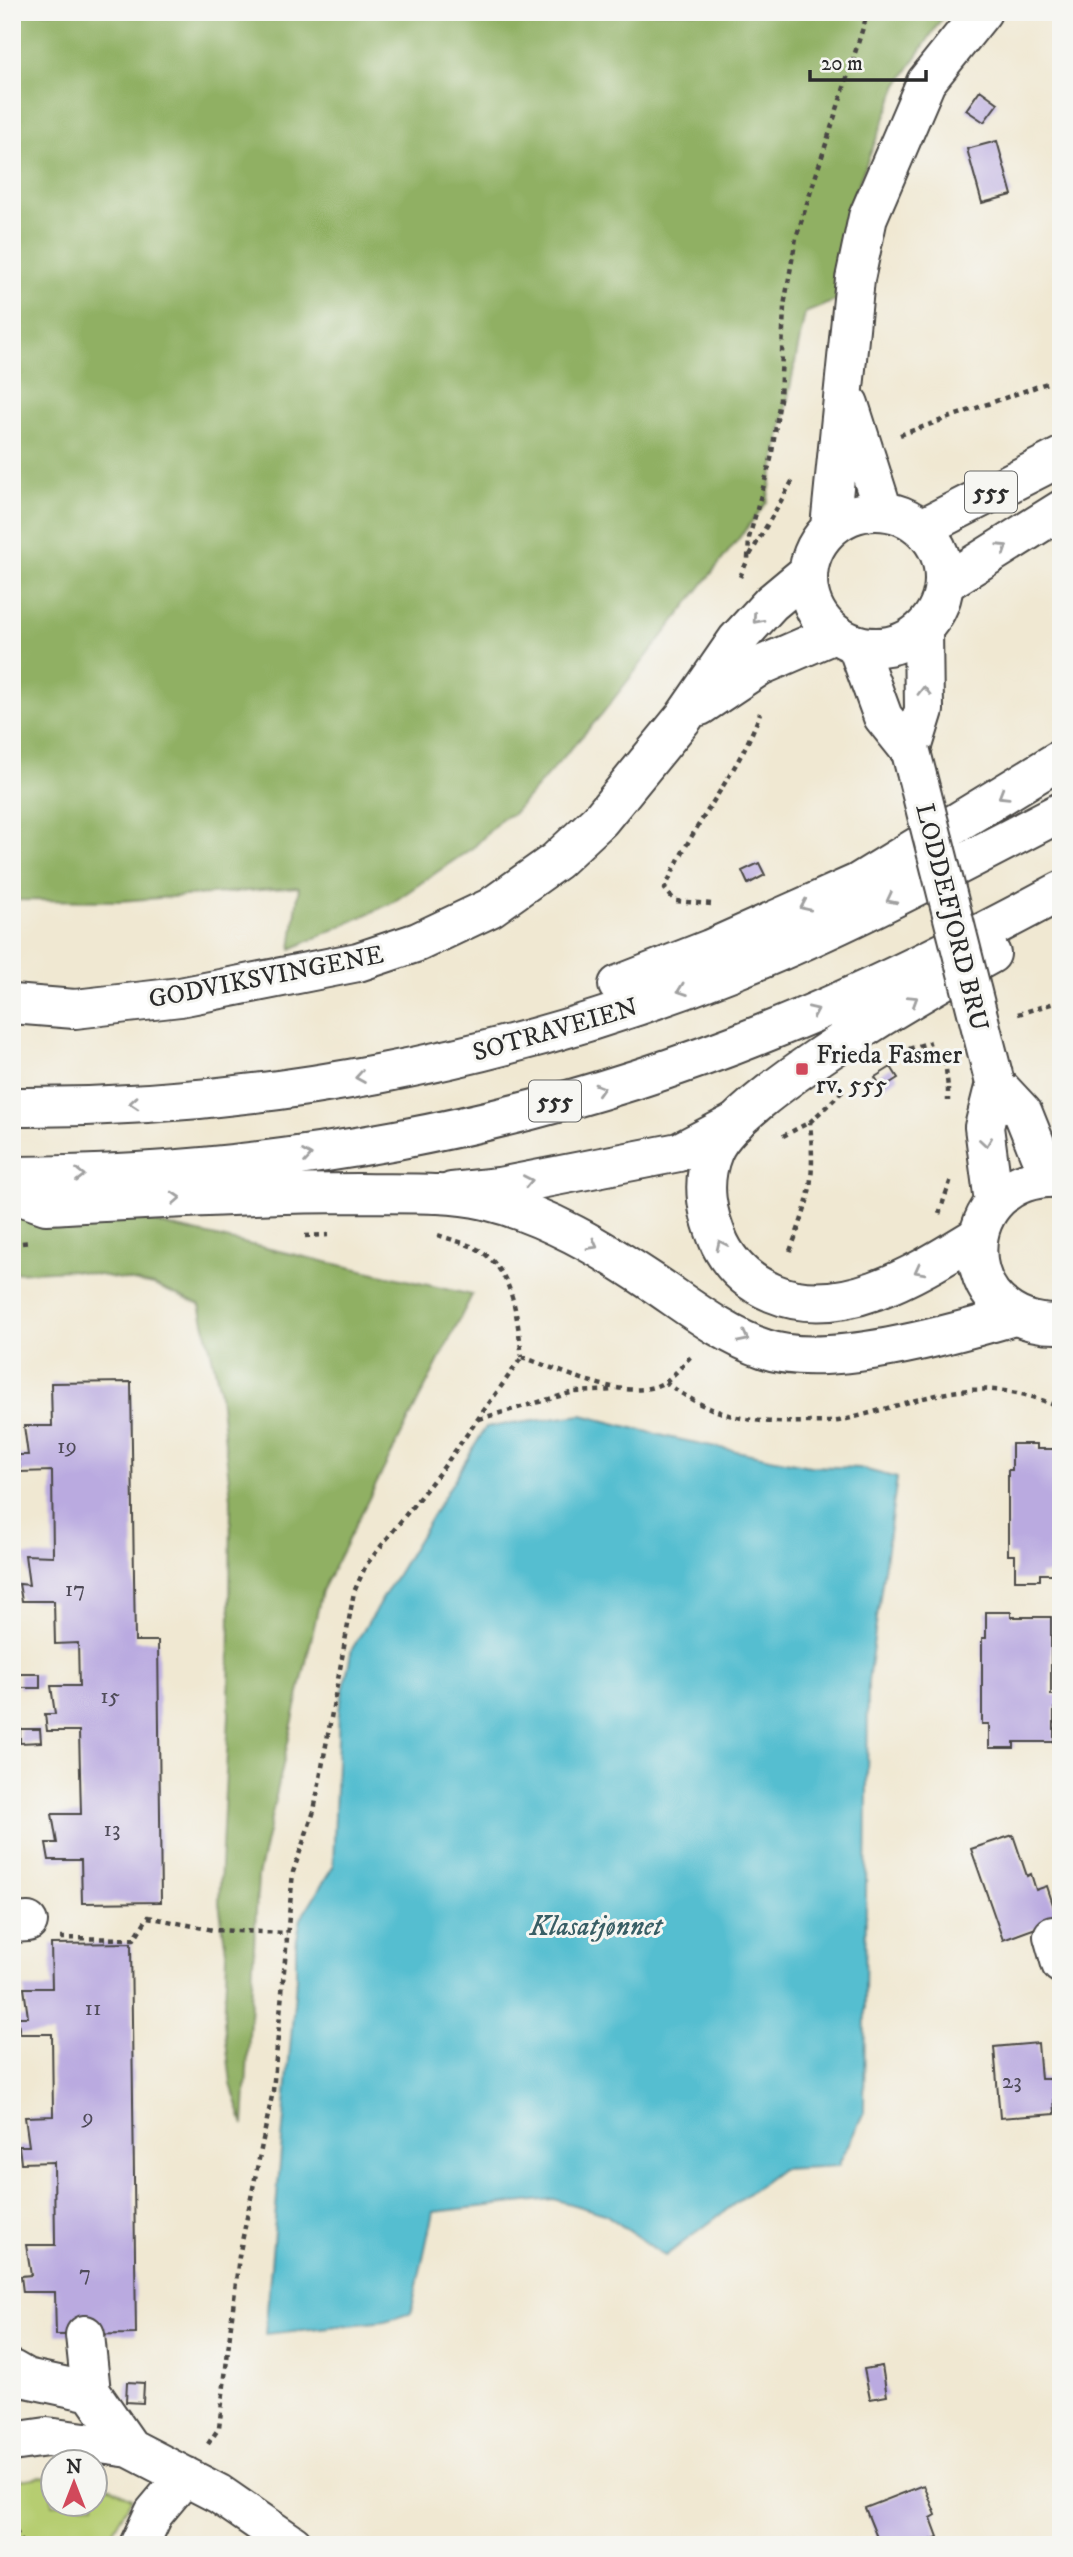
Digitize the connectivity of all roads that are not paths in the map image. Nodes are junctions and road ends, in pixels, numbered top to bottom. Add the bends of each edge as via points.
1 (982, 12) edge
2 (846, 396) junction
3 (1061, 457) edge
4 (1061, 510) edge
5 (883, 511) junction
6 (830, 527) junction
7 (922, 528) junction
8 (807, 573) junction
9 (945, 583) junction
10 (923, 629) junction
11 (846, 640) junction
12 (684, 717) junction
13 (911, 752) junction
14 (1061, 759) edge
15 (1061, 812) edge
16 (1061, 891) edge
17 (1061, 915) edge
18 (12, 1004) edge
19 (427, 1064) junction
20 (995, 1083) junction
21 (12, 1107) edge
22 (736, 1122) junction
23 (12, 1176) edge
24 (1060, 1177) edge
25 (12, 1193) edge
26 (436, 1194) junction
27 (994, 1202) junction
28 (978, 1236) junction
29 (1014, 1316) junction
30 (1061, 1324) edge
31 (85, 2335) dead end
32 (12, 2370) edge
33 (91, 2392) junction
34 (12, 2442) edge
35 (130, 2448) junction
36 (185, 2476) junction
37 (139, 2545) edge
38 (293, 2545) edge

1 - 2 main road via 926,82 868,217 855,279
2 - 5 main road
2 - 6 main road
3 - 7 main road, 555
9 -> 4 main road, 555
5 - 6 main road via 855,514
5 - 7 main road via 904,516
6 - 8 main road via 811,556
7 - 9 main road via 943,562
8 - 11 main road via 809,596 818,617
8 -> 12 main road, GODVIKSVINGENE via 737,640
9 - 10 main road via 934,615
10 - 11 main road via 904,642 881,648
13 -> 10 main road via 924,710
11 - 12 main road, GODVIKSVINGENE via 760,666
11 - 13 main road via 883,717
12 - 18 main road, GODVIKSVINGENE via 604,814 556,860 490,908 418,942 358,962 180,997 75,1009
13 - 20 main road, LODDEFJORD BRU, bridge
14 -> 19 main road via 858,883 710,950 604,991 471,1027
15 -> 19 main road, SOTRAVEIEN via 856,918 737,969 624,1011
23 -> 16 main road, 555 via 102,1175 302,1157 473,1124 654,1074 768,1032 893,976
22 -> 17 main road via 792,1075 968,966
19 -> 21 main road, SOTRAVEIEN via 232,1097
20 - 24 main road via 1023,1113 1039,1153
20 -> 27 main road via 984,1127
26 -> 22 main road via 499,1187 679,1152
28 -> 22 main road via 902,1280 831,1303 794,1302 753,1285 727,1258 708,1217 706,1187 713,1151
24 - 27 main road via 1023,1182
25 -> 26 main road via 46,1205 287,1193
26 -> 29 main road via 485,1200 552,1223 623,1262 702,1317 765,1349 813,1356 888,1347
27 - 28 main road
28 - 29 main road via 976,1260 983,1282
29 - 30 main road via 1042,1325
31 - 33 main road
32 - 33 main road via 26,2378
33 - 35 main road
34 - 35 main road via 47,2437
35 - 36 main road
36 - 37 main road via 153,2513
36 - 38 main road

